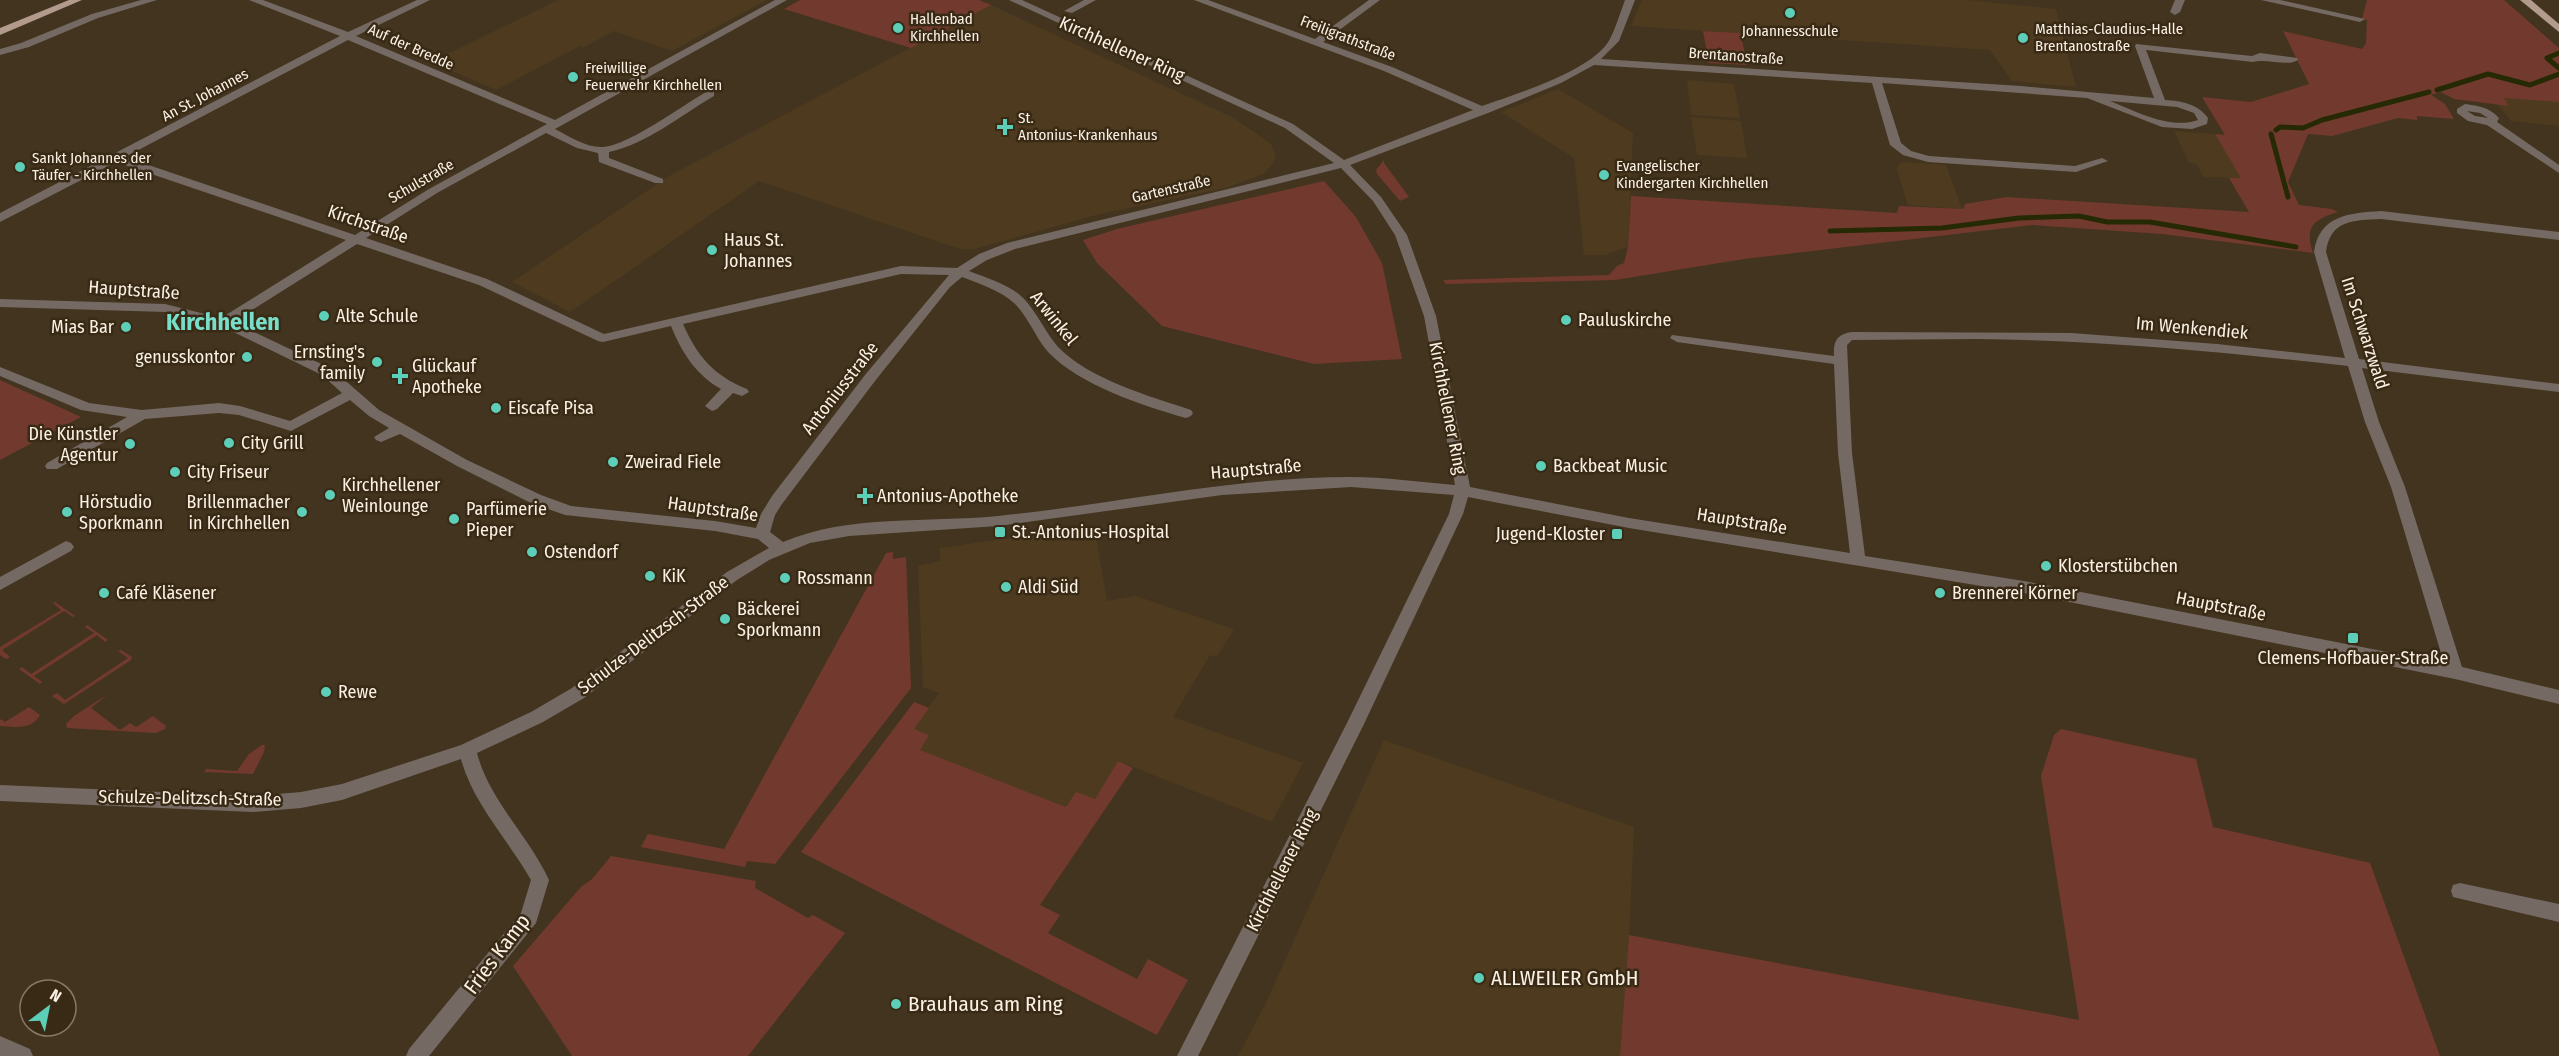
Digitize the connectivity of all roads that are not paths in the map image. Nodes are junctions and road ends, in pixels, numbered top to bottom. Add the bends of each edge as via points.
1 (78, 0) edge
2 (152, 0) edge
3 (254, 0) edge
4 (425, 0) edge
5 (782, 0) edge
6 (1014, 0) edge
7 (1091, 0) edge
8 (1199, 0) edge
9 (1375, 0) edge
10 (1630, 0) edge
11 (2180, 0) edge
12 (2266, 0) edge
13 (2525, 0) edge
14 (1070, 11) dead end
15 (2175, 12) dead end
16 (2360, 19) dead end
17 (2559, 29) edge
18 (0, 32) edge
19 (348, 36) junction
20 (1317, 42) junction
21 (0, 52) edge
22 (2293, 60) dead end
23 (1594, 62) junction
24 (1876, 80) junction
25 (710, 94) dead end
26 (2088, 95) junction
27 (2161, 102) junction
28 (1484, 111) junction
29 (2490, 122) dead end
30 (550, 127) junction
31 (604, 150) junction
32 (116, 158) junction
33 (2102, 161) dead end
34 (1343, 164) junction
35 (2559, 170) edge
36 (659, 181) dead end
37 (0, 218) edge
38 (2559, 236) edge
39 (356, 238) junction
40 (960, 272) junction
41 (0, 303) edge
42 (223, 322) junction
43 (676, 323) junction
44 (1677, 338) dead end
45 (1841, 361) junction
46 (2355, 363) junction
47 (0, 371) edge
48 (2559, 388) edge
49 (352, 393) junction
50 (712, 406) dead end
51 (1186, 413) dead end
52 (142, 415) junction
53 (400, 428) junction
54 (381, 436) dead end
55 (52, 466) dead end
56 (1464, 491) junction
57 (762, 534) junction
58 (66, 547) dead end
59 (780, 548) junction
60 (1858, 559) junction
61 (0, 584) edge
62 (2455, 672) junction
63 (2558, 699) edge
64 (467, 750) junction
65 (0, 793) edge
66 (2460, 891) dead end
67 (2559, 913) edge
68 (0, 1046) edge
69 (23, 1056) edge
70 (416, 1056) edge
71 (1186, 1056) edge

1 - 18 main road
2 - 21 street via 95,16
3 - 19 street, Auf der Bredde
4 - 19 street, An St. Johannes
5 - 30 street, Schulstraße
6 - 34 street, Kirchhellener Ring via 1257,109
7 - 14 street
8 - 20 street, Freiligrathstraße
9 - 20 street
10 - 23 street, Gartenstraße via 1614,40
11 - 15 street
12 - 16 street
13 - 17 main road
19 - 30 street, Auf der Bredde
19 - 32 street, An St. Johannes
20 - 28 street, Freiligrathstraße
22 - 27 street via 2140,46
23 - 24 street, Brentanostraße
23 - 28 street, Gartenstraße
24 - 26 street, Brentanostraße
24 - 33 street via 1896,145 1917,156 2076,169
25 - 31 street
26 - 27 street, Brentanostraße
26 - 27 street, Brentanostraße via 2156,122 2191,126 2203,122 2198,111 2190,107
28 - 34 street, Gartenstraße
29 - 35 street
30 - 31 street
30 - 39 street, Schulstraße
31 - 36 street via 603,160
32 - 37 street, An St. Johannes
32 - 39 street, Kirchstraße
34 - 40 street, Gartenstraße via 1011,246
34 - 56 street, Kirchhellener Ring via 1392,219 1409,256 1436,342
38 - 46 street, Im Schwarzwald via 2381,215 2353,217 2334,224 2328,229 2320,255
39 - 42 street, Schulstraße
39 - 43 street, Kirchstraße via 511,293 603,338
40 - 43 street via 901,270
40 - 51 street, Arwinkel via 990,283 1020,302 1054,350 1084,373
40 - 57 street, Antoniusstraße via 821,440 768,514
41 - 42 street, Hauptstraße via 165,308
42 - 49 street, Hauptstraße via 327,372
43 - 50 street via 687,352 709,374 736,390
44 - 45 street
45 - 46 street, Im Wenkendiek via 1840,344 1846,337 1966,335 2102,338
45 - 60 street, Im Wenkendiek via 1845,453
46 - 48 street, Im Wenkendiek
46 - 62 street, Im Schwarzwald
47 - 52 street via 86,407
49 - 52 street via 287,427 263,417 219,408
49 - 53 street, Hauptstraße via 374,413
52 - 55 street
53 - 54 street
53 - 57 street, Hauptstraße via 498,482 570,511
56 - 59 street, Hauptstraße via 1351,482 1273,486 998,521 828,533
56 - 60 street, Hauptstraße via 1629,523
56 - 71 street, Kirchhellener Ring via 1355,724
57 - 59 street, Hauptstraße
58 - 61 street
59 - 64 street, Schulze-Delitzsch-Straße via 732,576 578,693
60 - 62 street, Hauptstraße via 2056,593
62 - 63 street, Hauptstraße
64 - 65 street, Schulze-Delitzsch-Straße via 342,792 301,800 253,804
64 - 70 street, Fries Kamp via 474,777 540,880 529,917
66 - 67 street
68 - 69 street

